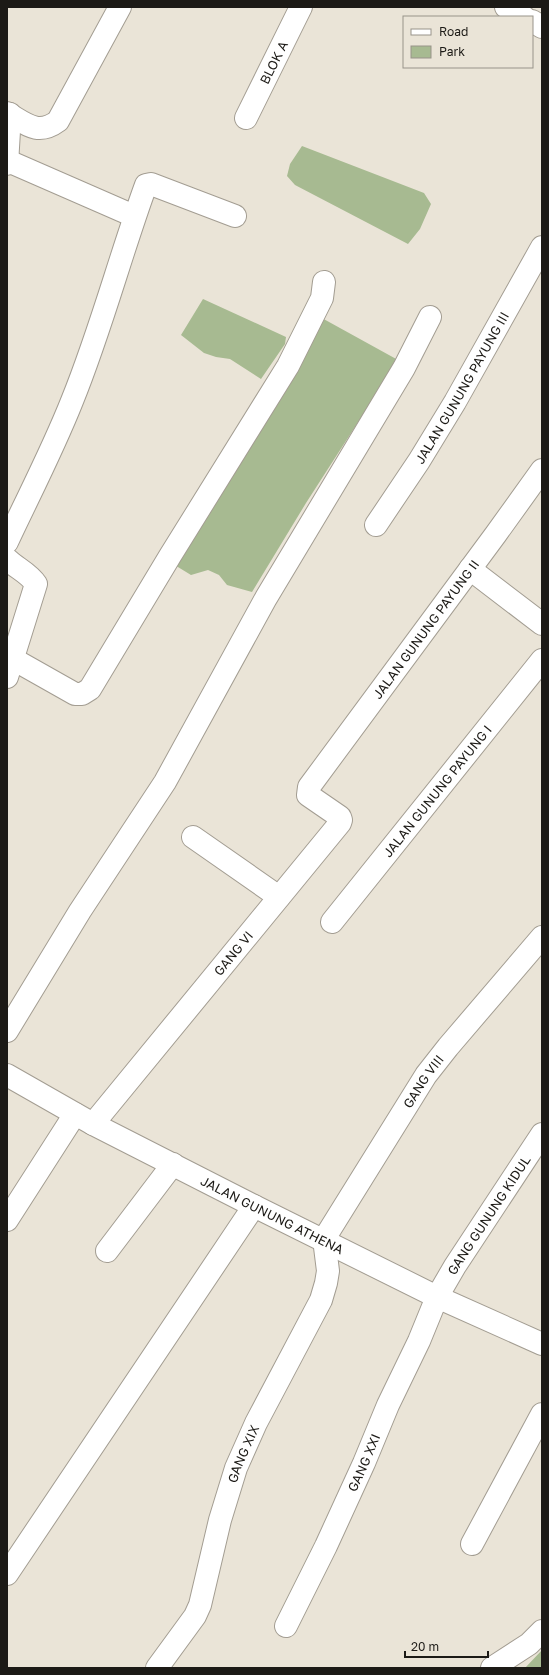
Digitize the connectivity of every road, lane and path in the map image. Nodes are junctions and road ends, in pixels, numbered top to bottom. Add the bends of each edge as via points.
1 (120, 7) edge
2 (301, 7) edge
3 (506, 7) edge
4 (522, 16) edge
5 (533, 22) edge
6 (542, 26) edge
7 (8, 114) edge
8 (246, 118) dead end
9 (8, 162) edge
10 (134, 216) junction
11 (235, 216) dead end
12 (542, 246) edge
13 (324, 282) dead end
14 (430, 317) dead end
15 (542, 470) edge
16 (376, 525) dead end
17 (7, 542) edge
18 (7, 559) edge
19 (470, 569) junction
20 (542, 624) edge
21 (542, 660) edge
22 (10, 668) edge
23 (309, 787) joint
24 (194, 837) dead end
25 (279, 897) junction
26 (332, 922) dead end
27 (542, 937) edge
28 (7, 1031) edge
29 (7, 1075) edge
30 (84, 1119) junction
31 (542, 1134) edge
32 (173, 1164) junction
33 (254, 1206) junction
34 (7, 1220) edge
35 (324, 1239) junction
36 (106, 1251) dead end
37 (437, 1297) junction
38 (542, 1344) edge
39 (542, 1414) edge
40 (472, 1544) dead end
41 (7, 1574) edge
42 (286, 1626) dead end
43 (538, 1643) edge
44 (156, 1668) edge
45 (492, 1668) edge

1 - 7 street via 58,121 39,130
2 - 8 street, BLOK A
3 - 4 street
5 - 6 street
7 - 9 street
9 - 10 street
10 - 11 street via 146,185 149,184
10 - 17 street via 108,302 72,401
12 - 16 street, JALAN GUNUNG PAYUNG III via 455,402
13 - 22 street via 322,298 288,366 90,689 82,694 75,694
14 - 28 street via 404,368 266,598 165,782 80,911
15 - 19 street, JALAN GUNUNG PAYUNG II
18 - 22 street via 36,584
19 - 20 street
19 - 23 street, JALAN GUNUNG PAYUNG II
21 - 26 street, JALAN GUNUNG PAYUNG I
23 - 25 street, GANG VI via 308,795 341,820
24 - 25 street
25 - 30 street, GANG VI
27 - 35 street, GANG VIII via 426,1075
29 - 30 street, JALAN GUNUNG ATHENA
30 - 32 street, JALAN GUNUNG ATHENA
30 - 34 street, GANG VI
31 - 37 street, GANG GUNUNG KIDUL
32 - 33 street, JALAN GUNUNG ATHENA
32 - 36 street
33 - 35 street, JALAN GUNUNG ATHENA
33 - 41 street
35 - 37 street, JALAN GUNUNG ATHENA
35 - 44 street, GANG XIX via 328,1271 321,1300 256,1423 236,1468 220,1520 200,1605
37 - 38 street, JALAN GUNUNG ATHENA
37 - 42 street, GANG XXI via 326,1546
39 - 40 street
43 - 45 street

